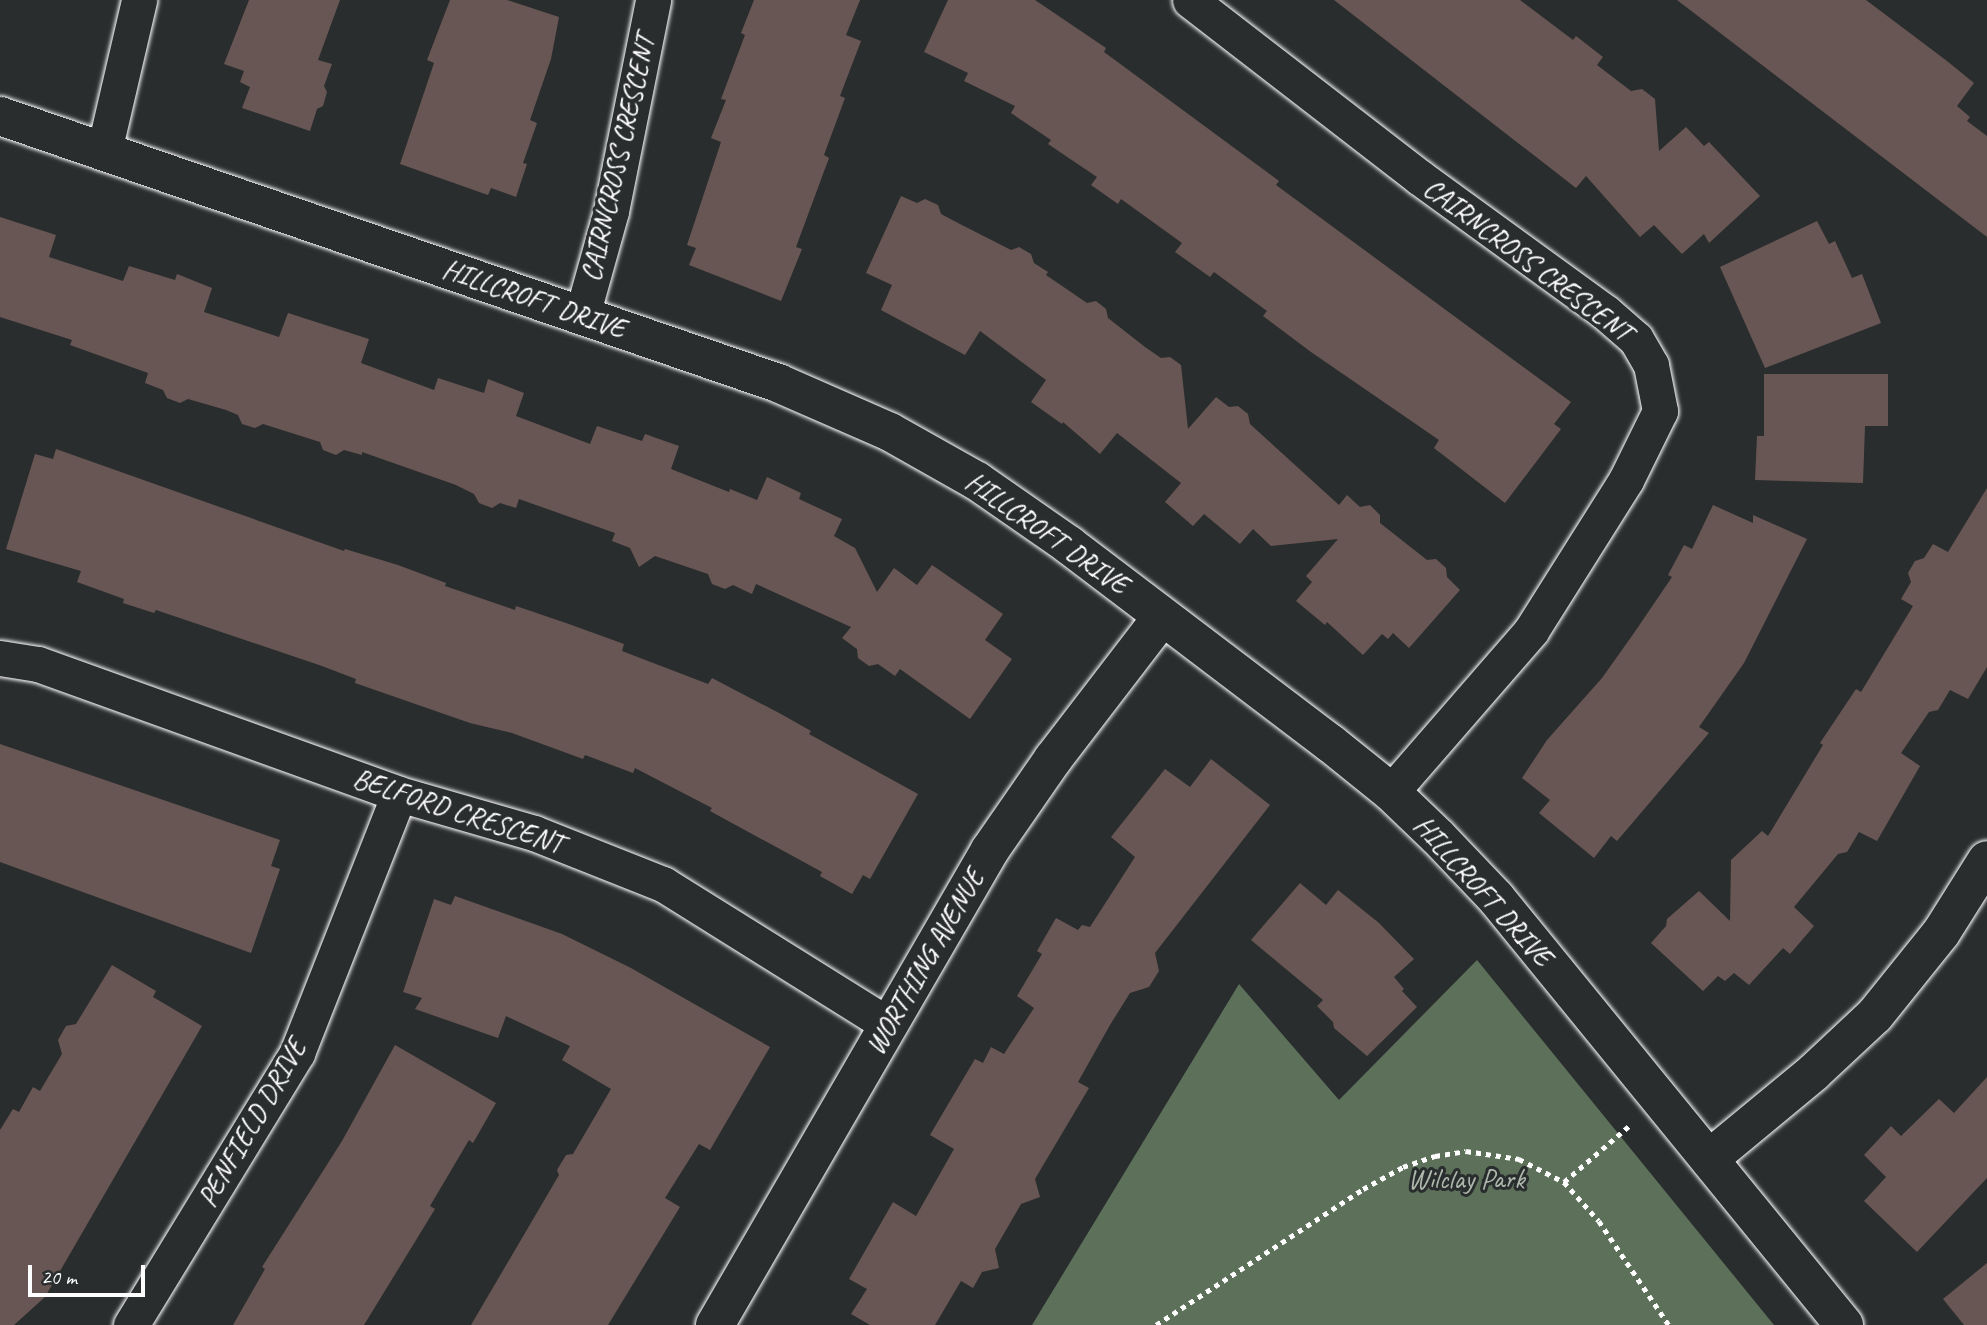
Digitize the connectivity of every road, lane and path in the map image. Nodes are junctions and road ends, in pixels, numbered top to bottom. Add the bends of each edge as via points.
1 (139, 0) edge
2 (653, 0) edge
3 (1190, 0) edge
4 (0, 116) edge
5 (104, 151) junction
6 (582, 315) junction
7 (1162, 617) junction
8 (0, 658) edge
9 (1391, 792) junction
10 (399, 794) junction
11 (1987, 860) edge
12 (889, 1025) junction
13 (1623, 1131) dead end
14 (1709, 1159) junction
15 (1564, 1181) junction
16 (131, 1325) edge
17 (715, 1325) edge
18 (1156, 1325) edge
19 (1669, 1325) edge
20 (1844, 1325) edge

1 - 5 street
2 - 6 street, CAIRNCROSS CRESCENT via 611,211
3 - 9 street, CAIRNCROSS CRESCENT via 1419,177 1605,312 1636,339 1651,365 1660,411 1626,480 1531,631
4 - 5 street, HILLCROFT DRIVE
5 - 6 street, HILLCROFT DRIVE
6 - 7 street, HILLCROFT DRIVE via 778,383 890,432 1004,499
7 - 9 street, HILLCROFT DRIVE
7 - 12 street, WORTHING AVENUE via 1024,800
8 - 10 street, BELFORD CRESCENT via 38,664
9 - 14 street, HILLCROFT DRIVE via 1496,898
10 - 12 street, BELFORD CRESCENT via 534,833 663,884
10 - 16 street, PENFIELD DRIVE via 297,1053
11 - 14 street via 1941,933 1875,1015
12 - 17 street, WORTHING AVENUE
13 - 15 path
14 - 20 street, HILLCROFT DRIVE
15 - 18 path via 1532,1163 1492,1153 1451,1152 1404,1167 1325,1212
15 - 19 path via 1599,1221

